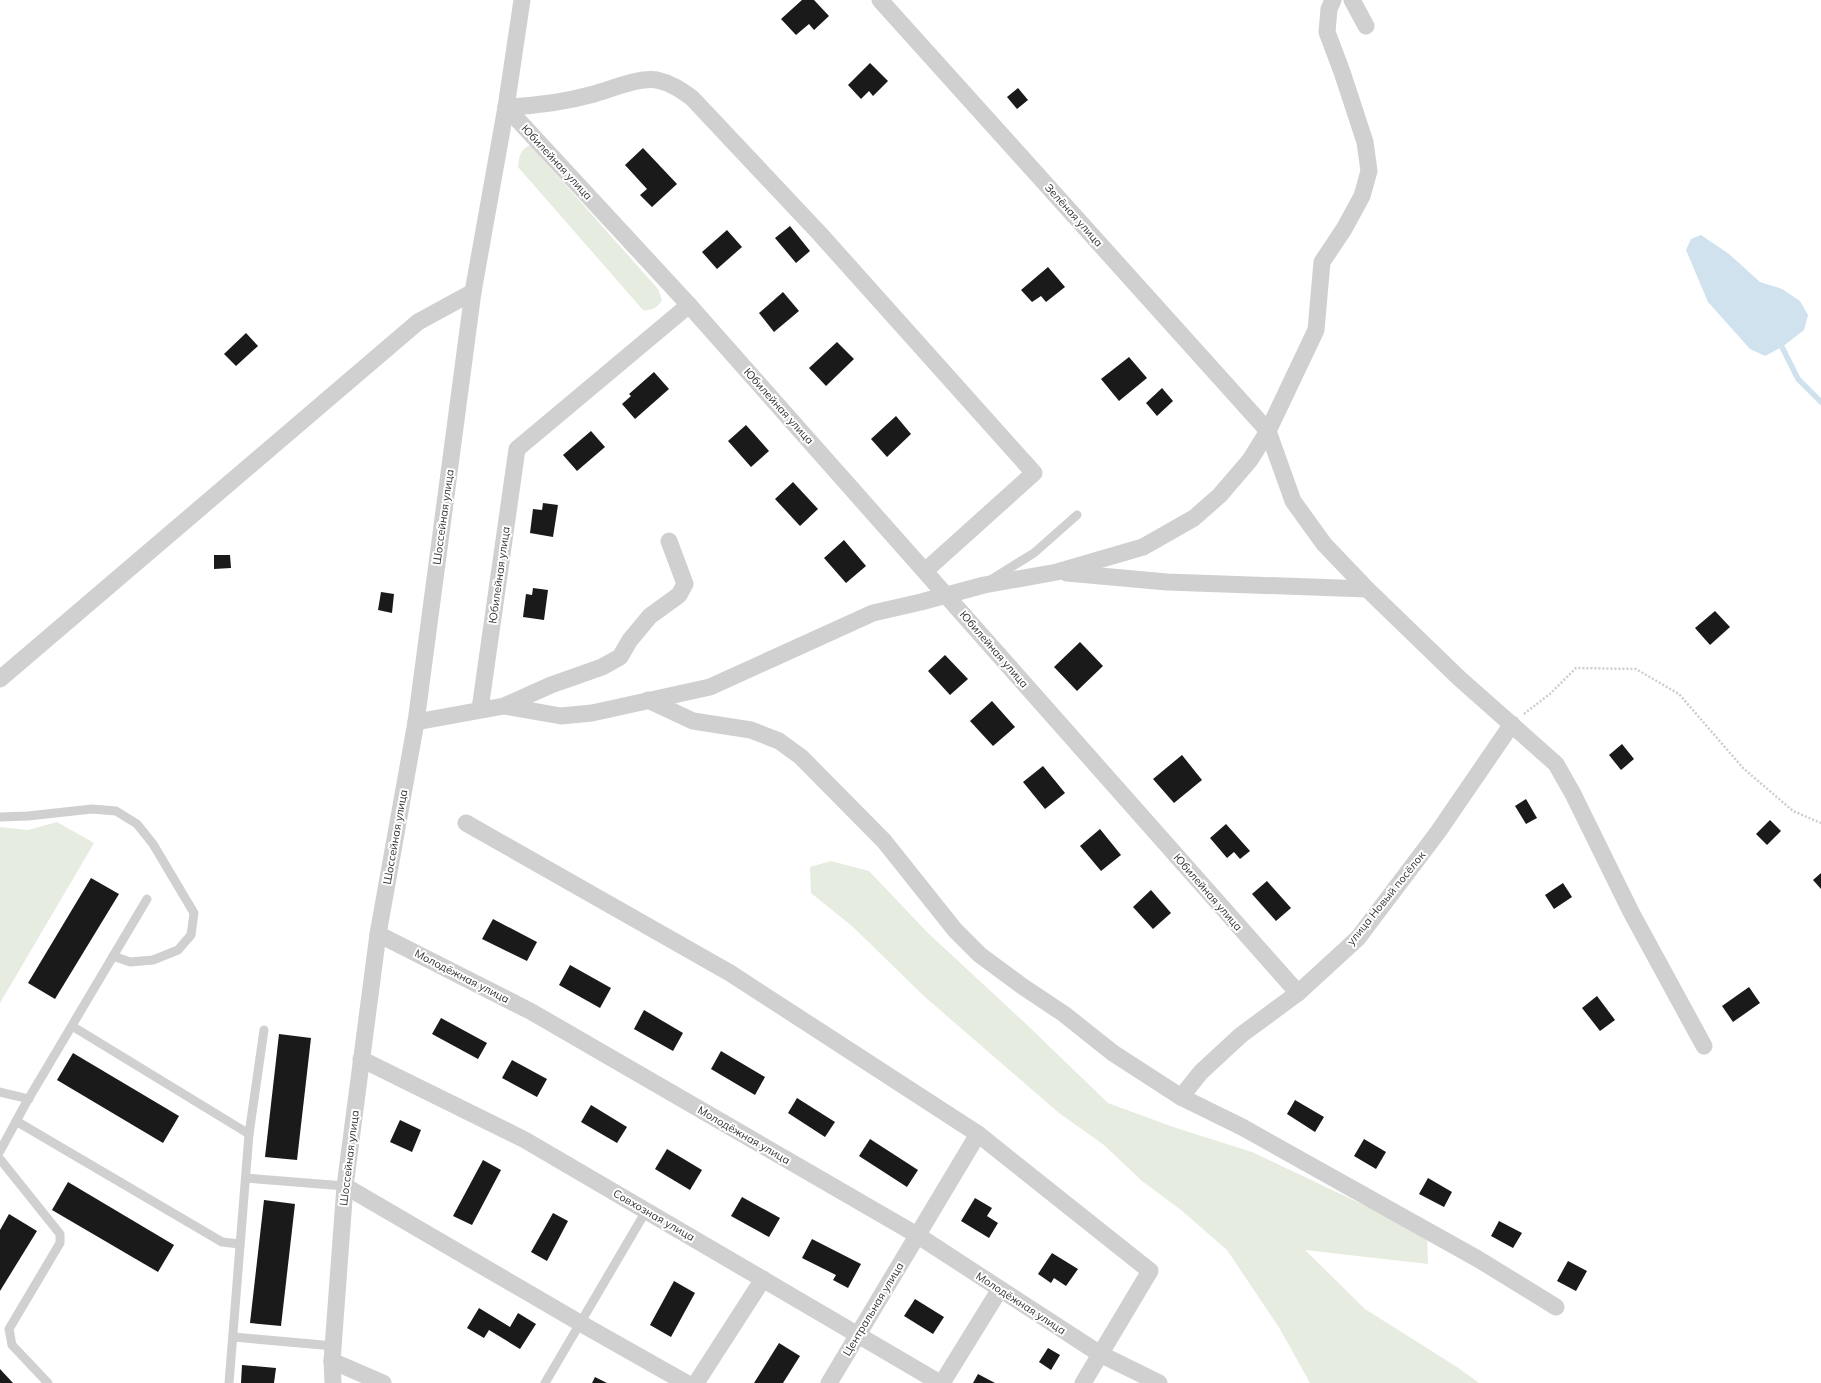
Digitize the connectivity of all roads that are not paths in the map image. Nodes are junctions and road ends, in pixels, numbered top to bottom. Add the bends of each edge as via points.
1 (522, 0) edge
2 (880, 0) edge
3 (1333, 0) edge
4 (1352, 0) edge
5 (1366, 26) dead end
6 (506, 107) junction
7 (473, 292) junction
8 (689, 305) junction
9 (1268, 430) junction
10 (1077, 515) dead end
11 (669, 540) dead end
12 (925, 571) junction
13 (1056, 572) junction
14 (984, 585) junction
15 (1367, 589) junction
16 (946, 595) junction
17 (0, 679) edge
18 (648, 700) junction
19 (504, 706) junction
20 (480, 709) junction
21 (416, 722) junction
22 (1512, 724) junction
23 (0, 817) edge
24 (466, 823) dead end
25 (147, 899) dead end
26 (378, 934) junction
27 (113, 956) junction
28 (1298, 993) junction
29 (72, 1026) junction
30 (264, 1030) dead end
31 (1704, 1046) dead end
32 (361, 1059) junction
33 (0, 1092) edge
34 (1181, 1097) junction
35 (29, 1099) junction
36 (16, 1121) junction
37 (249, 1134) junction
38 (978, 1134) junction
39 (0, 1151) edge
40 (0, 1159) edge
41 (246, 1178) junction
42 (345, 1186) junction
43 (646, 1211) junction
44 (916, 1235) junction
45 (240, 1244) junction
46 (764, 1279) junction
47 (1000, 1289) junction
48 (1556, 1307) dead end
49 (580, 1323) junction
50 (858, 1334) junction
51 (233, 1337) junction
52 (333, 1353) junction
53 (1100, 1354) junction
54 (48, 1383) edge
55 (229, 1383) edge
56 (333, 1383) edge
57 (382, 1383) edge
58 (545, 1383) edge
59 (686, 1383) edge
60 (696, 1383) edge
61 (829, 1383) edge
62 (941, 1383) edge
63 (1082, 1383) edge
64 (1159, 1383) edge

1 - 6 street, Шоссейная улица
2 - 9 street, Зелёная улица
3 - 9 street via 1327,32 1365,142 1369,171 1362,196 1322,262 1316,330
4 - 5 street
6 - 7 street, Шоссейная улица
6 - 8 street, Юбилейная улица
6 - 12 street via 543,105 594,94 630,82 656,80 674,85 692,98 820,234 1034,473
7 - 17 street via 418,322
7 - 21 street, Шоссейная улица
8 - 12 street, Юбилейная улица
8 - 20 street, Юбилейная улица via 517,449
9 - 13 street via 1250,460 1220,495 1194,518 1143,547
9 - 15 street via 1293,501 1324,544
10 - 14 lane via 1034,553
11 - 19 street via 685,584 680,595 650,616 620,657 602,668 551,685
12 - 16 street, Юбилейная улица
13 - 14 street
13 - 15 street via 1167,582
14 - 16 street
15 - 22 street via 1459,678
16 - 18 street via 873,613 710,687
16 - 28 street, Юбилейная улица
18 - 19 street via 592,713 561,716
18 - 34 street via 693,721 750,730 779,741 801,757 884,841 955,930 980,955 1064,1014 1113,1053
19 - 20 street
20 - 21 street
21 - 26 street, Шоссейная улица
22 - 28 street, улица Новый посёлок via 1438,832 1358,938
22 - 31 street via 1556,764 1631,912
23 - 27 lane via 92,809 116,811 137,824 153,844 194,913 191,935 178,950 153,960 130,962
24 - 38 street via 730,973
25 - 27 lane
26 - 32 street, Шоссейная улица
26 - 44 street, Молодёжная улица via 530,1011
27 - 29 lane
28 - 34 street, улица Новый посёлок via 1241,1035 1201,1072
29 - 35 lane
29 - 37 lane
30 - 37 lane
32 - 42 street, Шоссейная улица
32 - 43 street, Совхозная улица via 525,1140
33 - 35 lane
34 - 48 street via 1242,1127 1337,1180 1478,1259
35 - 36 lane
36 - 39 lane
36 - 45 lane via 222,1242
37 - 41 lane
38 - 44 street, Центральная улица
38 - 53 street via 1150,1271
40 - 54 lane via 60,1234 60,1243 9,1329 12,1344
41 - 42 lane
41 - 45 lane
42 - 49 street
42 - 52 street, Шоссейная улица
43 - 46 street, Совхозная улица
43 - 49 lane
44 - 47 street, Молодёжная улица
44 - 50 street, Центральная улица
45 - 51 lane
46 - 50 street, Совхозная улица
46 - 60 street
47 - 53 street, Молодёжная улица
47 - 62 street
49 - 58 lane
49 - 59 street
50 - 61 street, Центральная улица
50 - 62 street, Совхозная улица
51 - 52 lane
51 - 55 lane
52 - 56 street, Шоссейная улица
52 - 57 street
53 - 63 street
53 - 64 street, Молодёжная улица

